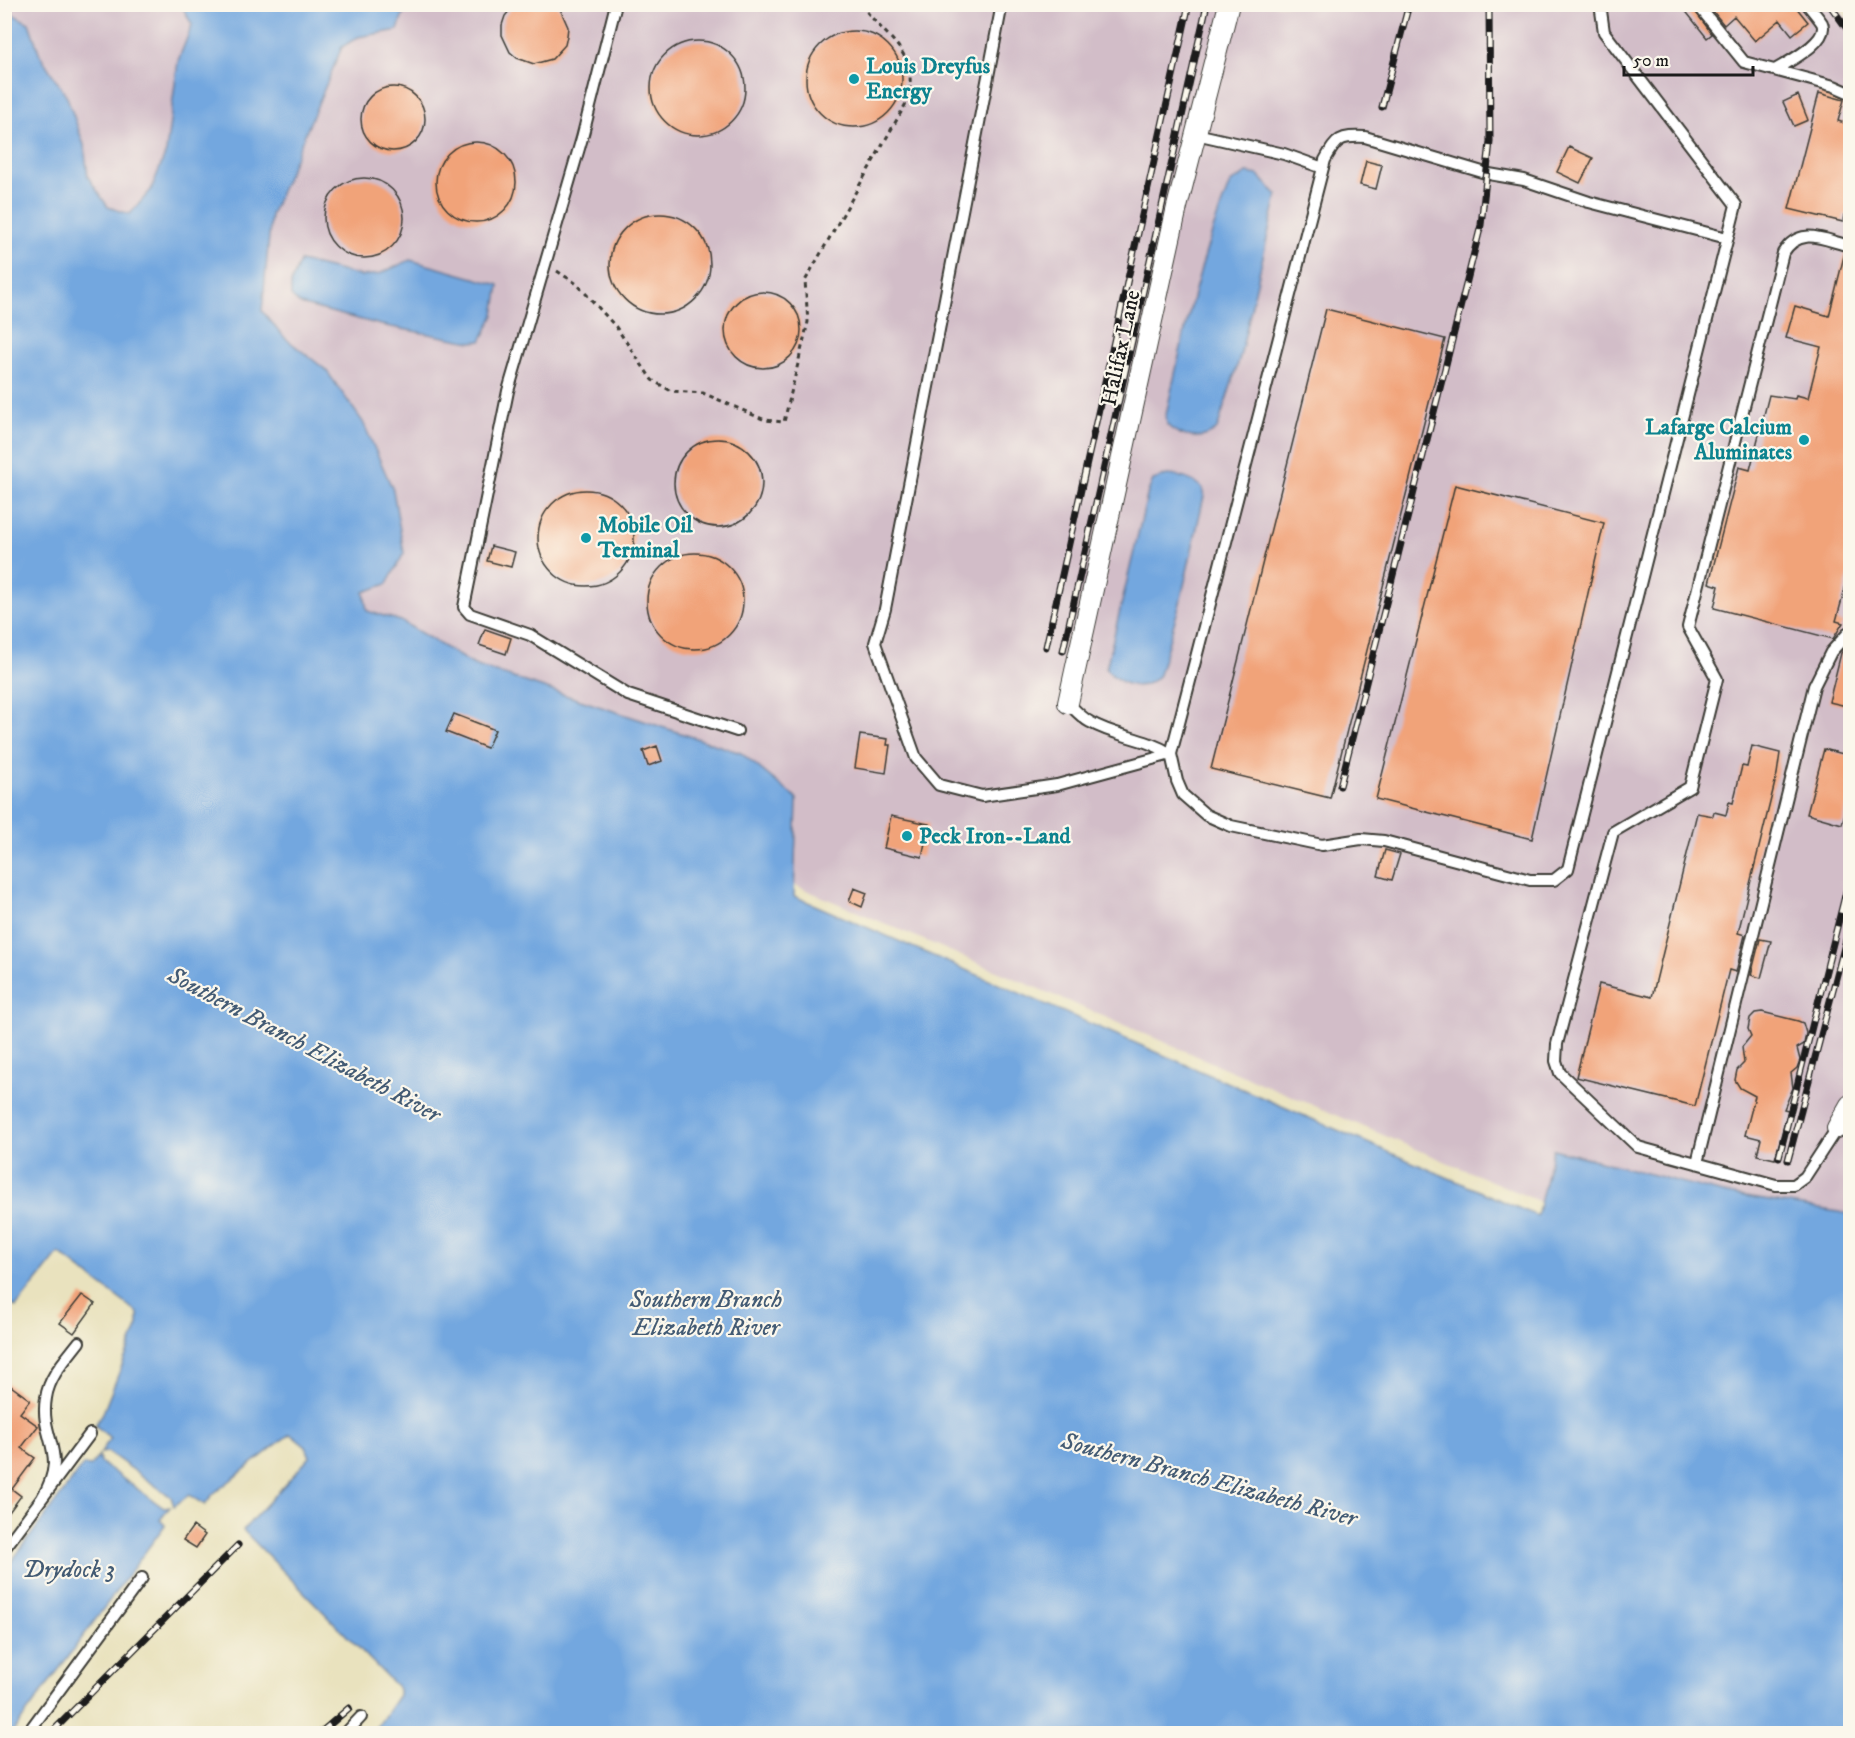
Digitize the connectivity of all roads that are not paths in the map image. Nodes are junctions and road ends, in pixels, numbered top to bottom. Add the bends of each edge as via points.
1 (616, 4) edge
2 (1002, 4) edge
3 (1229, 4) edge
4 (1600, 4) edge
5 (1696, 4) edge
6 (1808, 4) edge
7 (1775, 70) junction
8 (1851, 93) edge
9 (1196, 134) junction
10 (1323, 168) junction
11 (1727, 238) junction
12 (1851, 246) edge
13 (1851, 631) edge
14 (1068, 704) joint
15 (737, 731) dead end
16 (1170, 754) junction
17 (1851, 1105) edge
18 (1837, 1128) joint
19 (1697, 1163) junction
20 (79, 1342) dead end
21 (90, 1434) dead end
22 (42, 1498) junction
23 (4, 1549) edge
24 (142, 1578) dead end
25 (361, 1717) dead end
26 (27, 1734) edge
27 (345, 1734) edge

1 - 15 lane via 582,138 508,391 464,608 470,614 530,635 627,695
2 - 16 lane via 941,329 875,643 916,758 939,785 982,796 1057,785
3 - 9 street, Halifax Lane
4 - 11 lane via 1604,32 1736,205
5 - 7 lane via 1744,62
6 - 7 lane via 1823,25 1823,33 1818,41
7 - 8 lane
9 - 10 lane via 1284,154
9 - 14 street, Halifax Lane
10 - 11 lane via 1334,144 1346,136 1365,137
10 - 16 lane
11 - 16 lane via 1568,869 1554,880 1530,880 1384,841 1362,839 1322,845 1231,826 1206,815 1183,795
12 - 19 lane via 1805,236 1791,241 1783,253 1688,627 1717,679 1690,787 1613,832 1557,1044 1560,1073 1638,1147
13 - 19 lane via 1831,652 1814,686
14 - 16 lane via 1089,722 1151,742
17 - 18 street
18 - 19 lane via 1805,1177 1794,1185 1776,1185
20 - 22 lane via 47,1392 45,1411 55,1460 51,1481
21 - 22 lane
22 - 23 lane
24 - 26 lane
25 - 27 lane

